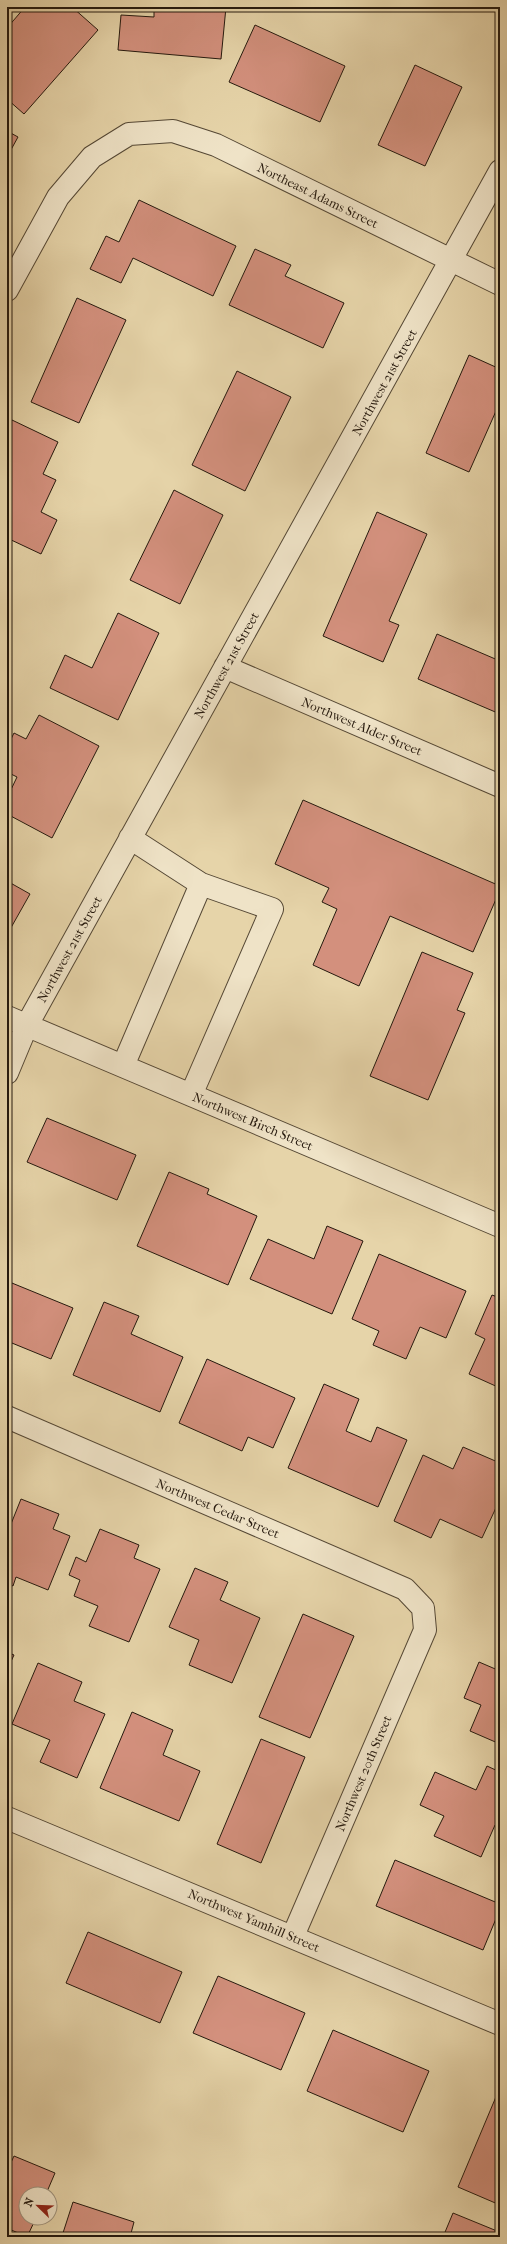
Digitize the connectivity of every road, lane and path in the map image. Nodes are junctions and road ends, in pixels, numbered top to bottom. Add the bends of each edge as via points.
1 (500, 171) edge
2 (451, 260) junction
3 (500, 284) edge
4 (7, 290) edge
5 (225, 667) junction
6 (500, 786) edge
7 (130, 838) junction
8 (201, 884) junction
9 (7, 1017) edge
10 (27, 1025) junction
11 (124, 1066) junction
12 (7, 1073) edge
13 (190, 1094) junction
14 (500, 1226) edge
15 (7, 1417) edge
16 (423, 1608) joint
17 (7, 1818) edge
18 (294, 1936) junction
19 (500, 2024) edge

1 - 2 street, Northwest 21st Street
2 - 3 street, Northeast Adams Street
2 - 4 street, Northeast Adams Street via 216,146 173,131 129,134 92,157 58,197
2 - 5 street, Northwest 21st Street
5 - 6 street, Northwest Alder Street
5 - 7 street, Northwest 21st Street
7 - 8 street
7 - 10 street, Northwest 21st Street
8 - 11 street
8 - 13 street via 272,909
9 - 10 street, Northwest Birch Street
10 - 11 street, Northwest Birch Street
10 - 12 street, Northwest 21st Street
11 - 13 street, Northwest Birch Street
13 - 14 street, Northwest Birch Street
15 - 16 street, Northwest Cedar Street via 405,1588
16 - 18 street, Northwest 20th Street via 424,1630
17 - 18 street, Northwest Yamhill Street
18 - 19 street, Northwest Yamhill Street

